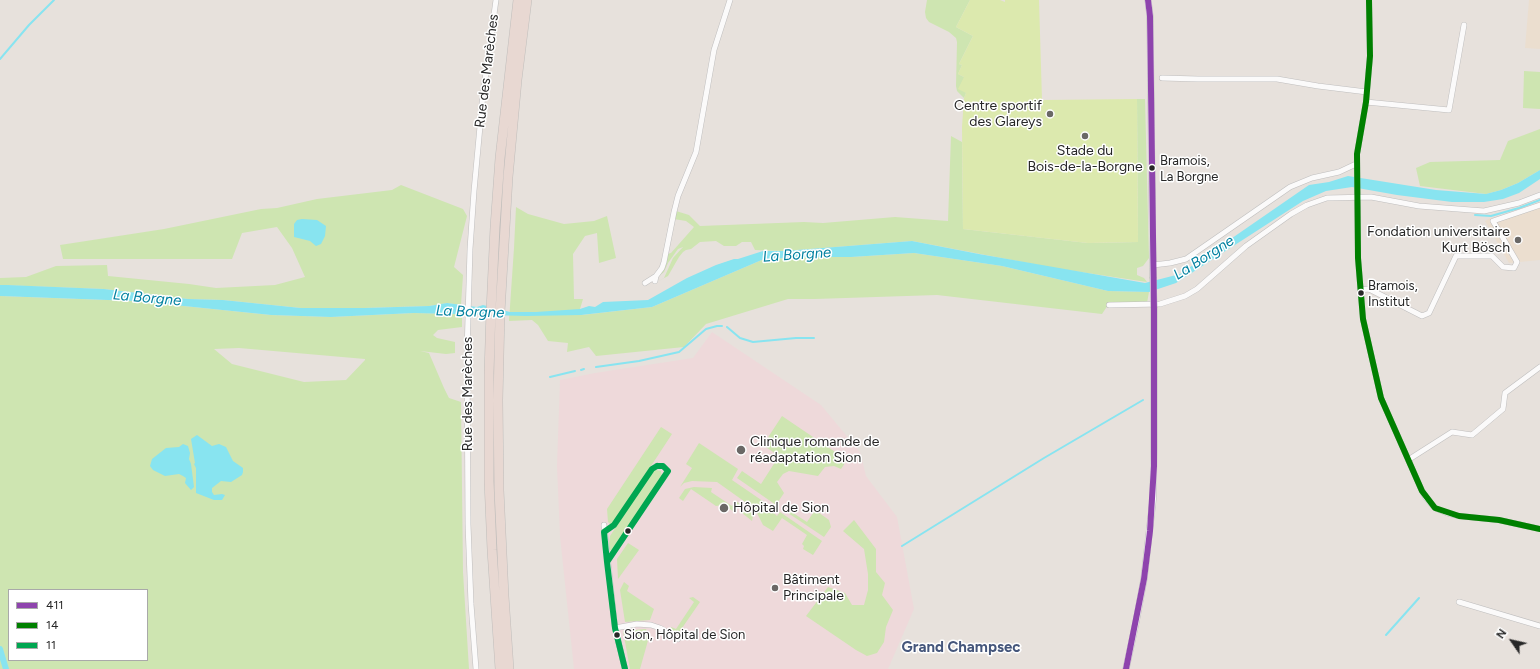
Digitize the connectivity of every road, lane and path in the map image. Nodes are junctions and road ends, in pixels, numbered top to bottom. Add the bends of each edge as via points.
1 (496, 0) edge
2 (518, 0) edge
3 (527, 0) edge
4 (730, 0) edge
5 (1150, 0) edge
6 (1369, 0) edge
7 (1464, 26) dead end
8 (1162, 78) dead end
9 (1367, 92) junction
10 (1366, 102) junction
11 (1356, 164) junction
12 (1540, 195) edge
13 (1357, 196) junction
14 (1540, 205) edge
15 (498, 250) junction
16 (1153, 265) junction
17 (645, 283) dead end
18 (1360, 290) junction
19 (1109, 305) dead end
20 (1540, 367) edge
21 (494, 374) junction
22 (1408, 460) junction
23 (604, 525) dead end
24 (1540, 529) edge
25 (504, 596) junction
26 (1459, 602) dead end
27 (1540, 626) edge
28 (616, 628) junction
29 (678, 639) dead end
30 (476, 669) edge
31 (499, 669) edge
32 (509, 669) edge
33 (515, 669) edge
34 (625, 669) edge
35 (1126, 669) edge

1 - 30 street, Rue des Marèches via 479,135 470,249 467,352 468,524
2 - 15 highway via 503,124
3 - 15 highway
4 - 17 street via 714,50 696,152 678,196 664,262 655,279
5 - 16 street
6 - 9 street
7 - 10 street via 1449,110
8 - 9 street via 1277,79
9 - 10 street
10 - 11 street
11 - 13 street
11 - 16 street via 1290,187 1186,259
12 - 13 street via 1520,203 1484,211 1419,206 1371,196
13 - 18 street
13 - 19 street via 1327,198 1307,204 1246,246 1197,289 1185,296 1160,304
14 - 18 street via 1493,221 1517,262 1514,268 1503,267 1492,256 1456,256 1429,313 1422,316 1369,289
15 - 21 highway
16 - 35 street, bridge via 1154,448 1151,518 1143,585
18 - 22 street via 1366,337 1381,398
20 - 22 street via 1505,393 1503,409 1472,435 1452,432
21 - 25 highway
21 - 31 highway via 490,489
22 - 24 street via 1426,498 1439,510 1459,516 1499,520
23 - 28 street
25 - 32 highway
25 - 33 highway
26 - 27 street
28 - 29 street via 637,624 651,625
28 - 34 street

